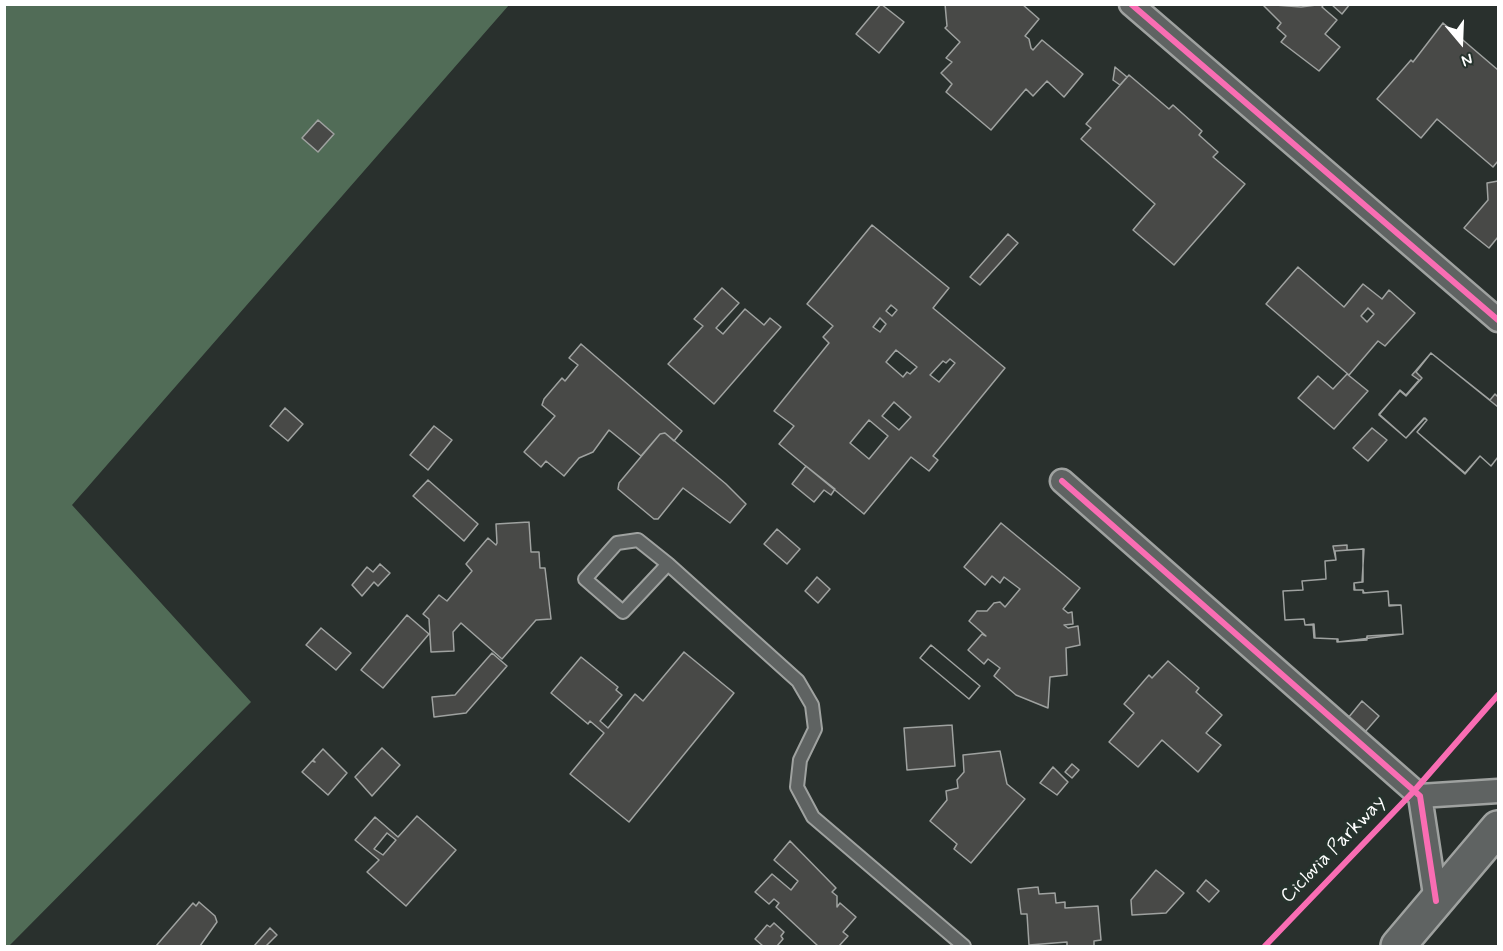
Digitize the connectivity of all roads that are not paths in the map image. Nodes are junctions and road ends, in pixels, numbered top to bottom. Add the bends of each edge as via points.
1 (1131, 4) edge
2 (1498, 320) edge
3 (1062, 481) dead end
4 (668, 564) junction
5 (1498, 791) edge
6 (1420, 796) junction
7 (1498, 828) edge
8 (1436, 902) junction
9 (964, 946) edge
10 (1398, 946) edge

1 - 2 street
3 - 6 street
4 - 4 lane via 638,540 617,543 585,579 622,612
4 - 9 lane via 798,681 812,705 815,729 800,760 797,787 813,817
5 - 6 street
6 - 8 street
7 - 8 main road
8 - 10 main road

